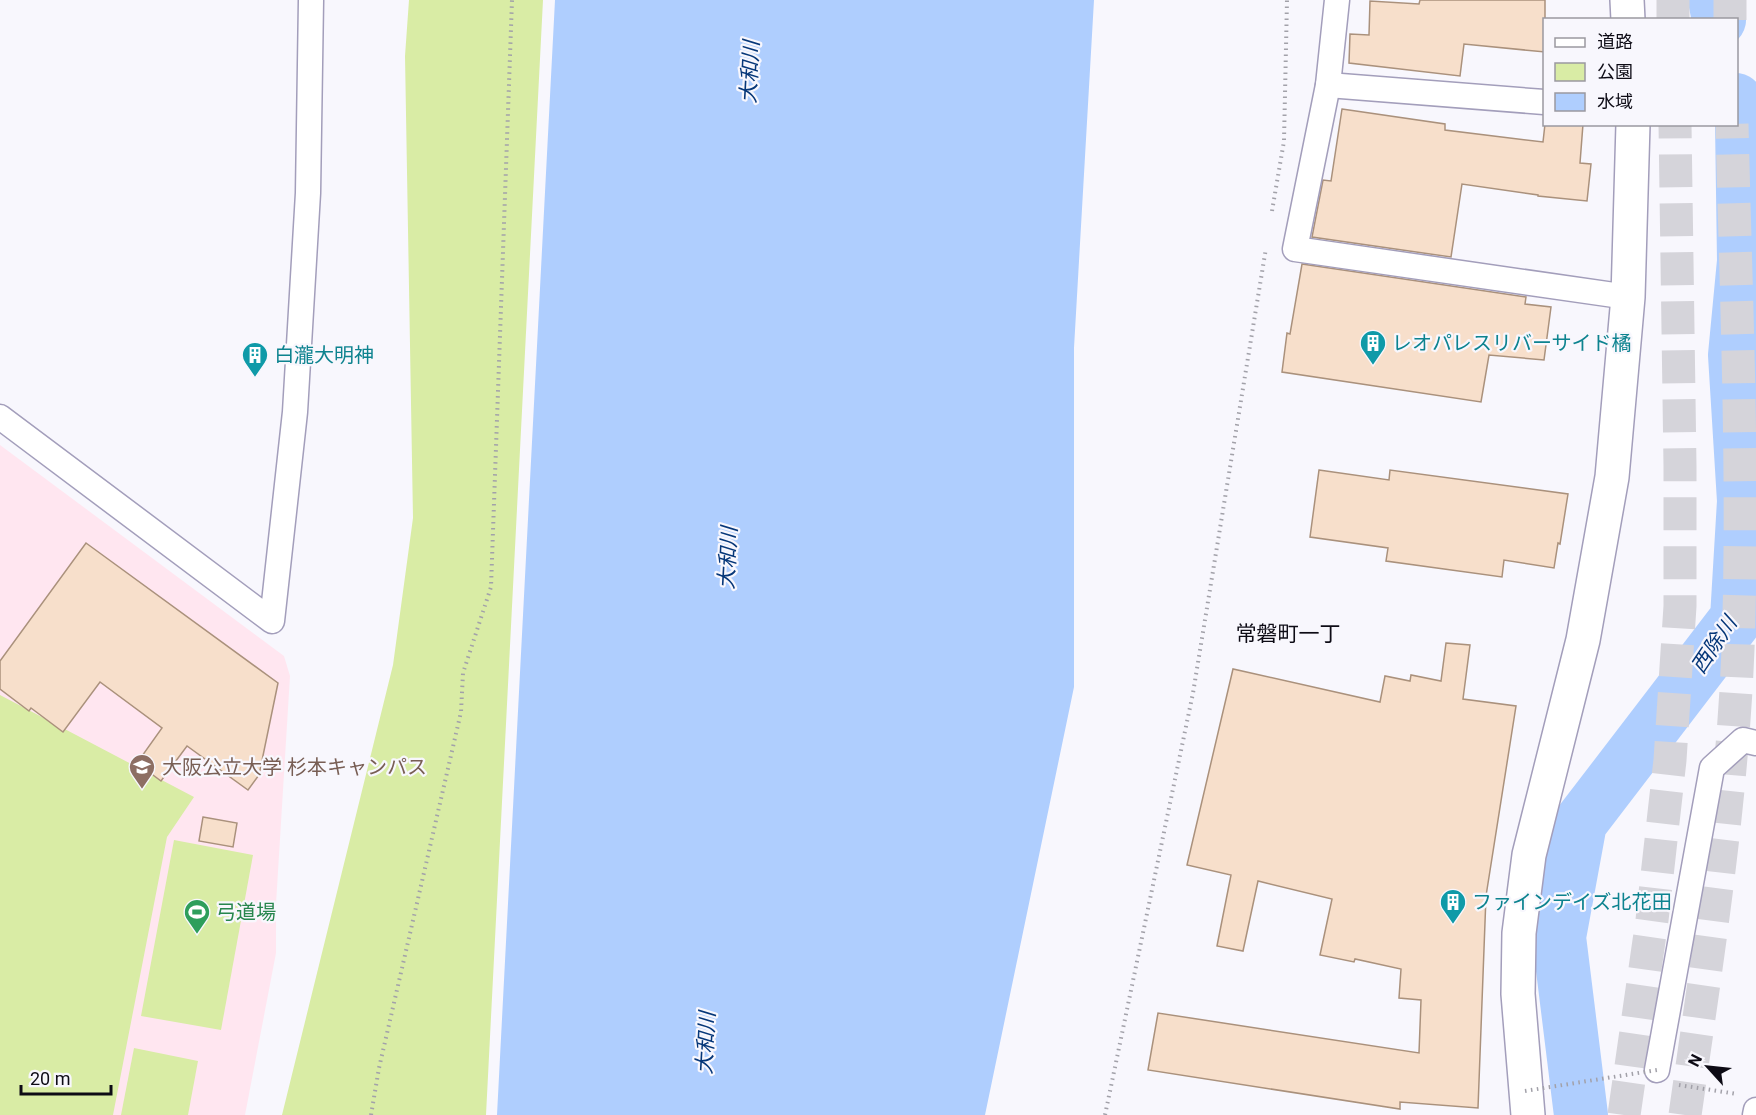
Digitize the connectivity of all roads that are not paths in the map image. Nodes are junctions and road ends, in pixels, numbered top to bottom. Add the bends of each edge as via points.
1 (311, 0) edge
2 (1337, 0) edge
3 (1627, 0) edge
4 (1628, 18) edge
5 (1328, 85) junction
6 (1543, 102) edge
7 (1633, 126) edge
8 (1628, 297) junction
9 (0, 417) edge
10 (1756, 743) edge
11 (1664, 1076) road end
12 (1527, 1103) edge

1 - 9 street via 308,193 295,412 272,621
2 - 5 street
3 - 4 street
5 - 6 street
5 - 8 street via 1295,249
7 - 8 street
8 - 12 street via 1608,501 1583,640 1529,855 1518,984
10 - 11 street via 1743,740 1712,768

